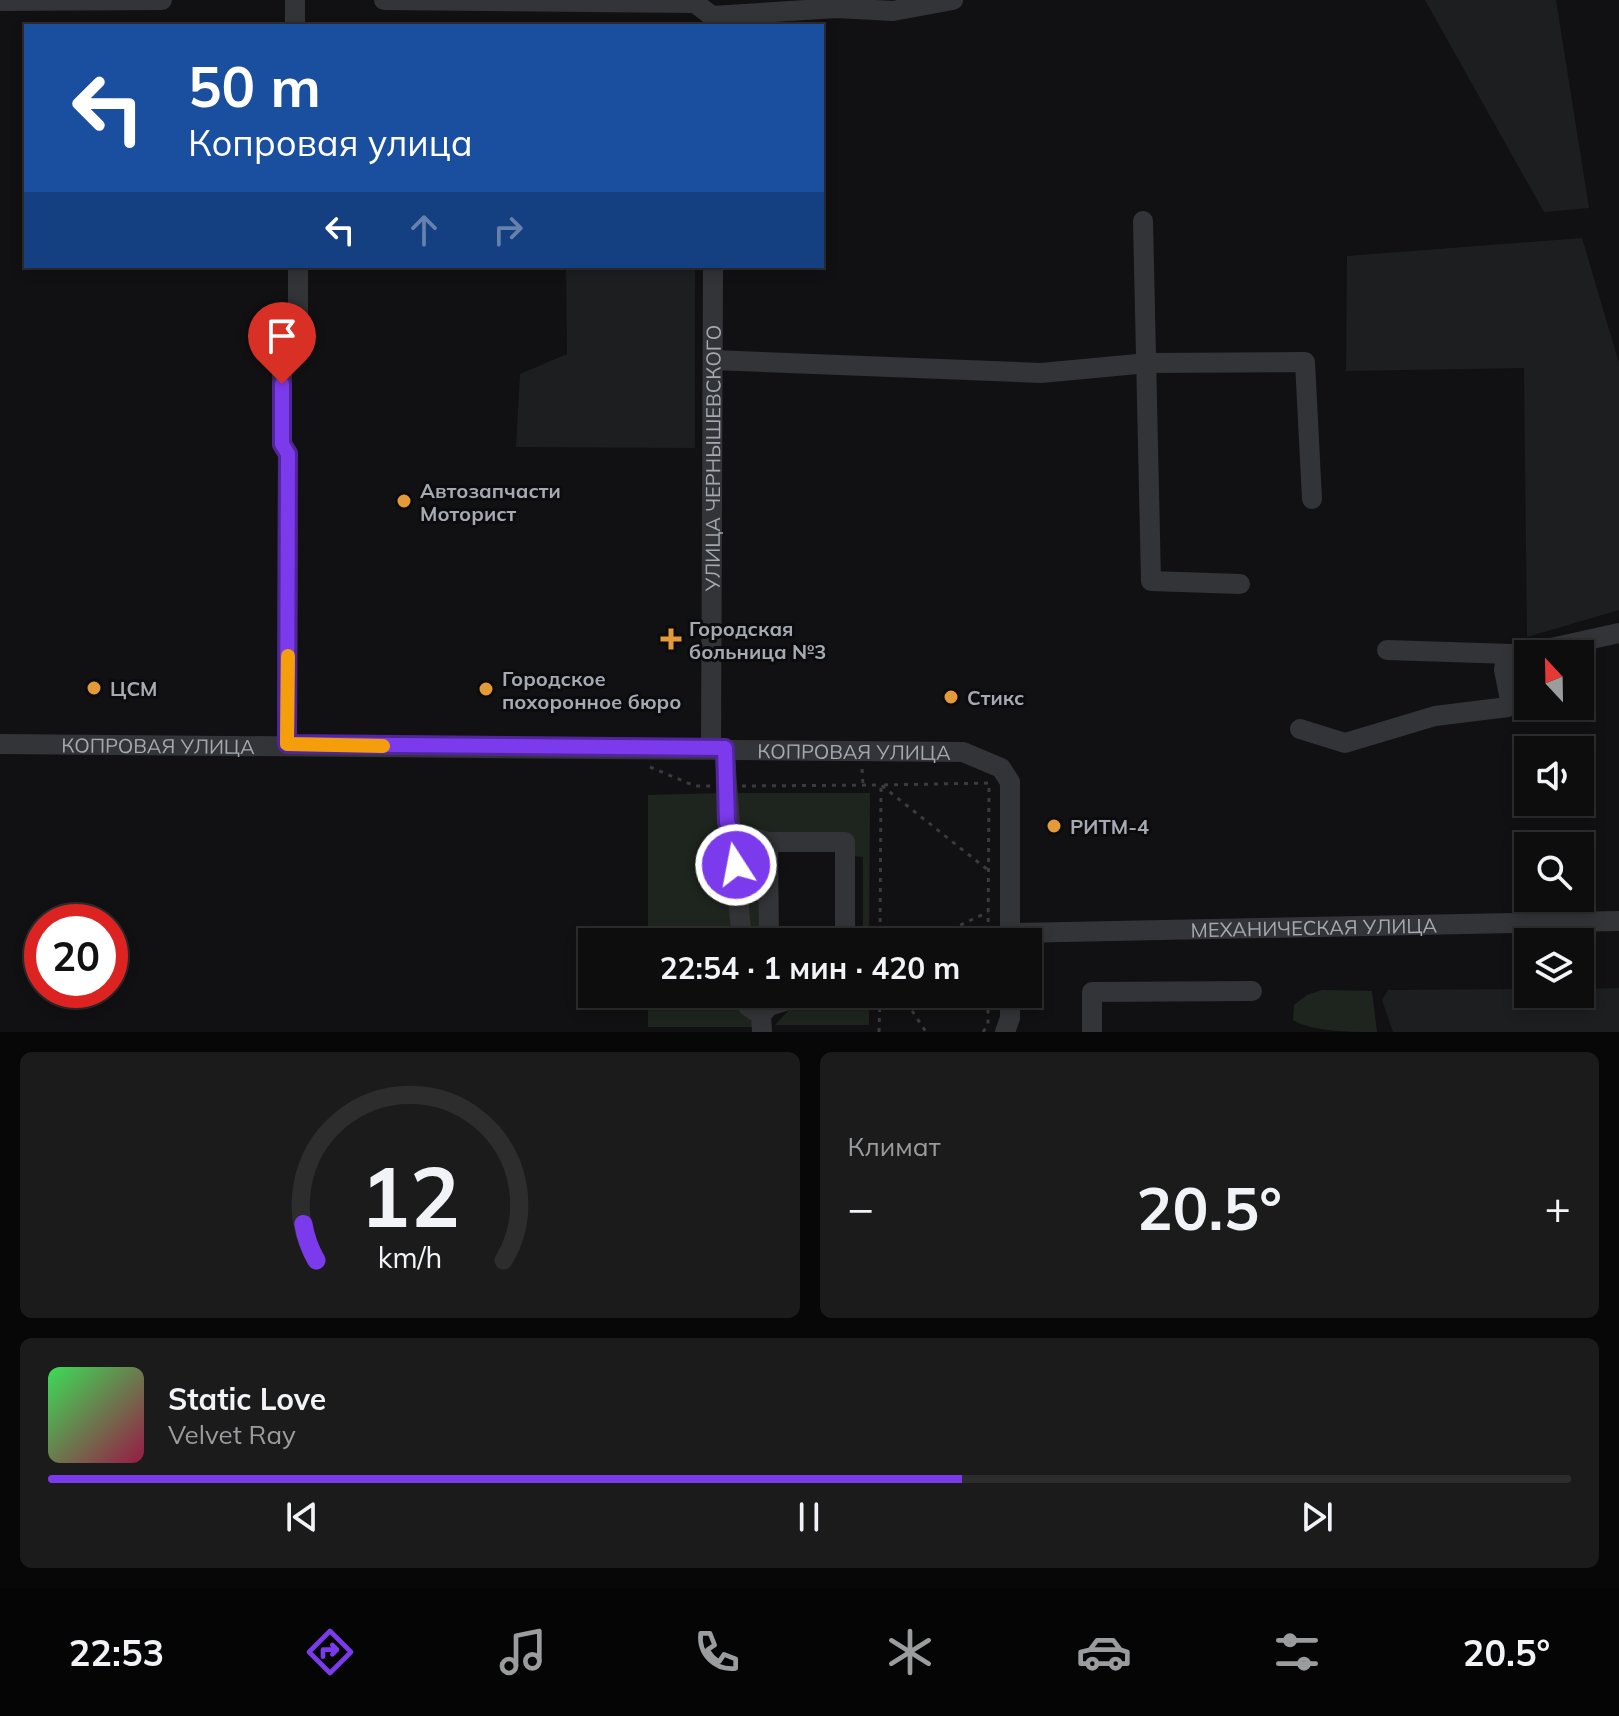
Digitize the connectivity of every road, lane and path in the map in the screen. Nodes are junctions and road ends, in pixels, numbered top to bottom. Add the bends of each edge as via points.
1 (162, 0) edge
2 (295, 0) edge
3 (384, 0) edge
4 (953, 0) edge
5 (0, 1) edge
6 (712, 21) edge
7 (295, 24) edge
8 (1143, 221) dead end
9 (298, 268) edge
10 (713, 268) edge
11 (713, 360) junction
12 (1148, 363) junction
13 (1312, 499) dead end
14 (1240, 584) dead end
15 (1619, 633) edge
16 (1387, 650) dead end
17 (1511, 654) junction
18 (1300, 729) dead end
19 (0, 744) edge
20 (287, 744) junction
21 (718, 748) junction
22 (862, 765) dead end
23 (1000, 783) junction
24 (863, 785) junction
25 (881, 785) junction
26 (726, 786) junction
27 (734, 839) junction
28 (768, 842) junction
29 (988, 870) junction
30 (988, 912) junction
31 (1619, 921) edge
32 (741, 928) edge
33 (769, 928) edge
34 (845, 928) edge
35 (880, 928) edge
36 (954, 928) edge
37 (988, 928) edge
38 (1009, 928) edge
39 (1042, 936) edge
40 (1252, 991) dead end
41 (880, 1008) edge
42 (910, 1008) edge
43 (988, 1008) edge
44 (1008, 1008) edge
45 (879, 1032) edge
46 (926, 1032) edge
47 (983, 1032) edge
48 (1005, 1032) edge
49 (1092, 1032) edge

1 - 5 street
2 - 7 street
3 - 6 street via 695,3
4 - 6 street via 893,11 837,8
8 - 12 street
9 - 20 street via 298,345 282,353 282,444 288,454
10 - 11 street, УЛИЦА ЧЕРНЫШЕВСКОГО
11 - 12 street via 1041,373
11 - 21 street, УЛИЦА ЧЕРНЫШЕВСКОГО
12 - 13 street via 1305,362
12 - 14 street via 1151,581
15 - 17 street
16 - 17 street
17 - 18 street via 1504,670 1508,707 1435,716 1345,743
19 - 20 street, КОПРОВАЯ УЛИЦА
20 - 21 street, КОПРОВАЯ УЛИЦА
21 - 23 street, КОПРОВАЯ УЛИЦА via 963,752 1001,768
21 - 26 street, УЛИЦА ЧЕРНЫШЕВСКОГО
22 - 24 path
23 - 25 path
23 - 29 path
23 - 38 street
24 - 25 path
24 - 26 path
25 - 29 path
25 - 35 path
26 - 27 street, УЛИЦА ЧЕРНЫШЕВСКОГО via 727,822
27 - 28 street
27 - 32 street, УЛИЦА ЧЕРНЫШЕВСКОГО
28 - 33 street
28 - 34 street via 845,842
29 - 30 path
30 - 36 path
30 - 37 path
31 - 39 street, МЕХАНИЧЕСКАЯ УЛИЦА
40 - 49 street via 1092,992
41 - 45 path
42 - 46 path
43 - 47 path
44 - 48 street

